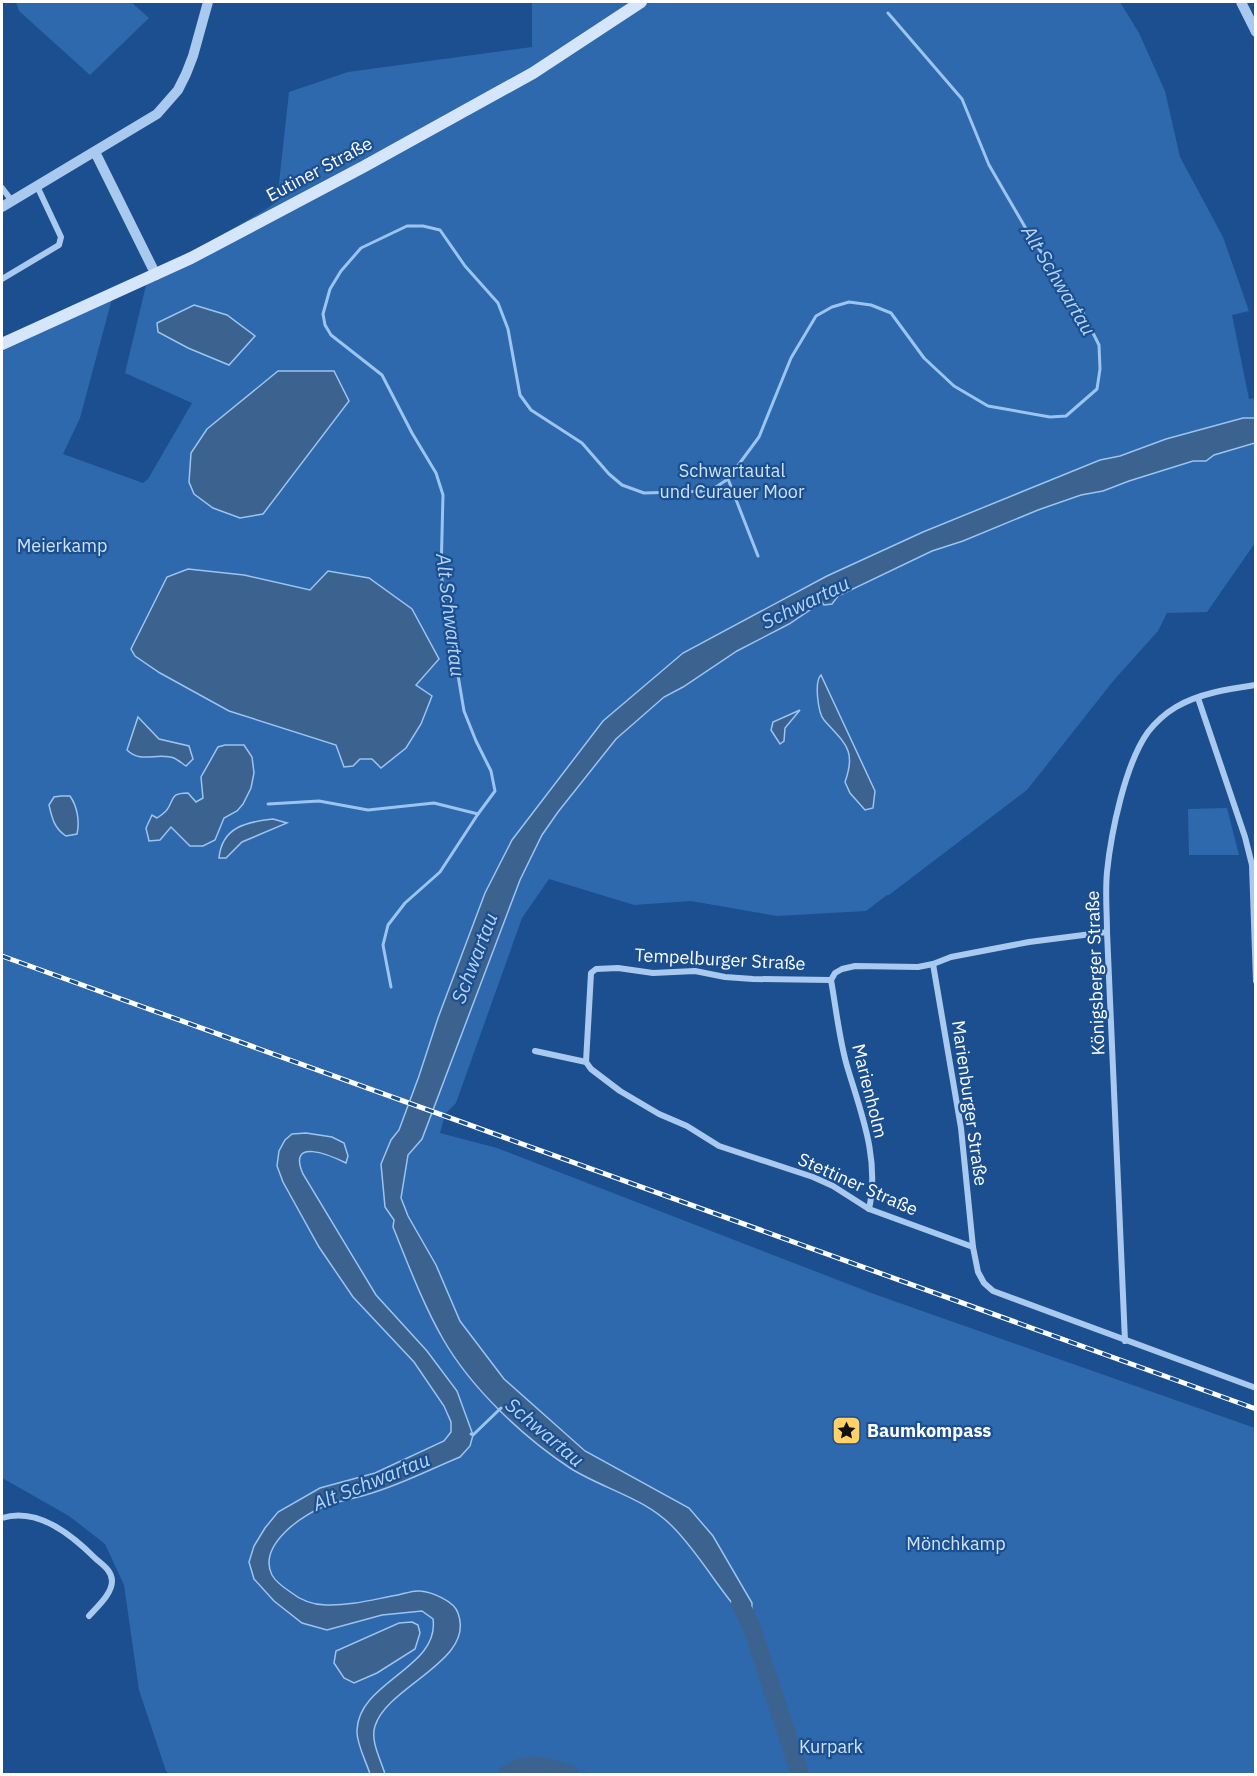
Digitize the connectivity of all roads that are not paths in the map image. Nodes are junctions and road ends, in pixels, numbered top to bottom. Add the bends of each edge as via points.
1 (208, 2) edge
2 (641, 2) edge
3 (1241, 2) edge
4 (1256, 32) edge
5 (95, 153) junction
6 (37, 186) junction
7 (2, 188) edge
8 (12, 201) junction
9 (2, 207) edge
10 (156, 275) junction
11 (2, 279) edge
12 (2, 344) edge
13 (1256, 685) edge
14 (1198, 698) junction
15 (1107, 932) junction
16 (933, 964) junction
17 (831, 980) junction
18 (1256, 981) edge
19 (536, 1051) dead end
20 (586, 1062) junction
21 (869, 1209) junction
22 (973, 1247) junction
23 (1125, 1341) junction
24 (1256, 1388) edge
25 (2, 1518) edge
26 (89, 1616) dead end

1 - 5 street via 193,56 178,90 157,114
2 - 10 main road, Eutiner Straße via 533,73
3 - 4 street
5 - 6 street
5 - 10 street
6 - 8 street
6 - 11 street via 61,237 59,245
7 - 8 street
8 - 9 street
10 - 12 main road, Eutiner Straße
13 - 14 street, Königsberger Straße
14 - 15 street, Königsberger Straße via 1177,707 1148,732 1127,779 1106,875
14 - 18 street via 1252,865
15 - 16 street, Tempelburger Straße via 1029,942
15 - 23 street, Königsberger Straße
16 - 17 street, Tempelburger Straße via 855,966 835,973
16 - 22 street, Marienburger Straße via 961,1128
17 - 20 street, Tempelburger Straße via 596,969 591,973
17 - 21 street, Marienholm via 847,1064 867,1133 872,1165
19 - 20 street, Stettiner Straße
20 - 21 street, Stettiner Straße via 620,1091 719,1146 813,1177
21 - 22 street, Stettiner Straße
22 - 23 street via 978,1272 993,1291
23 - 24 street
25 - 26 street via 27,1516 50,1524 68,1534 110,1572 112,1582 105,1598

